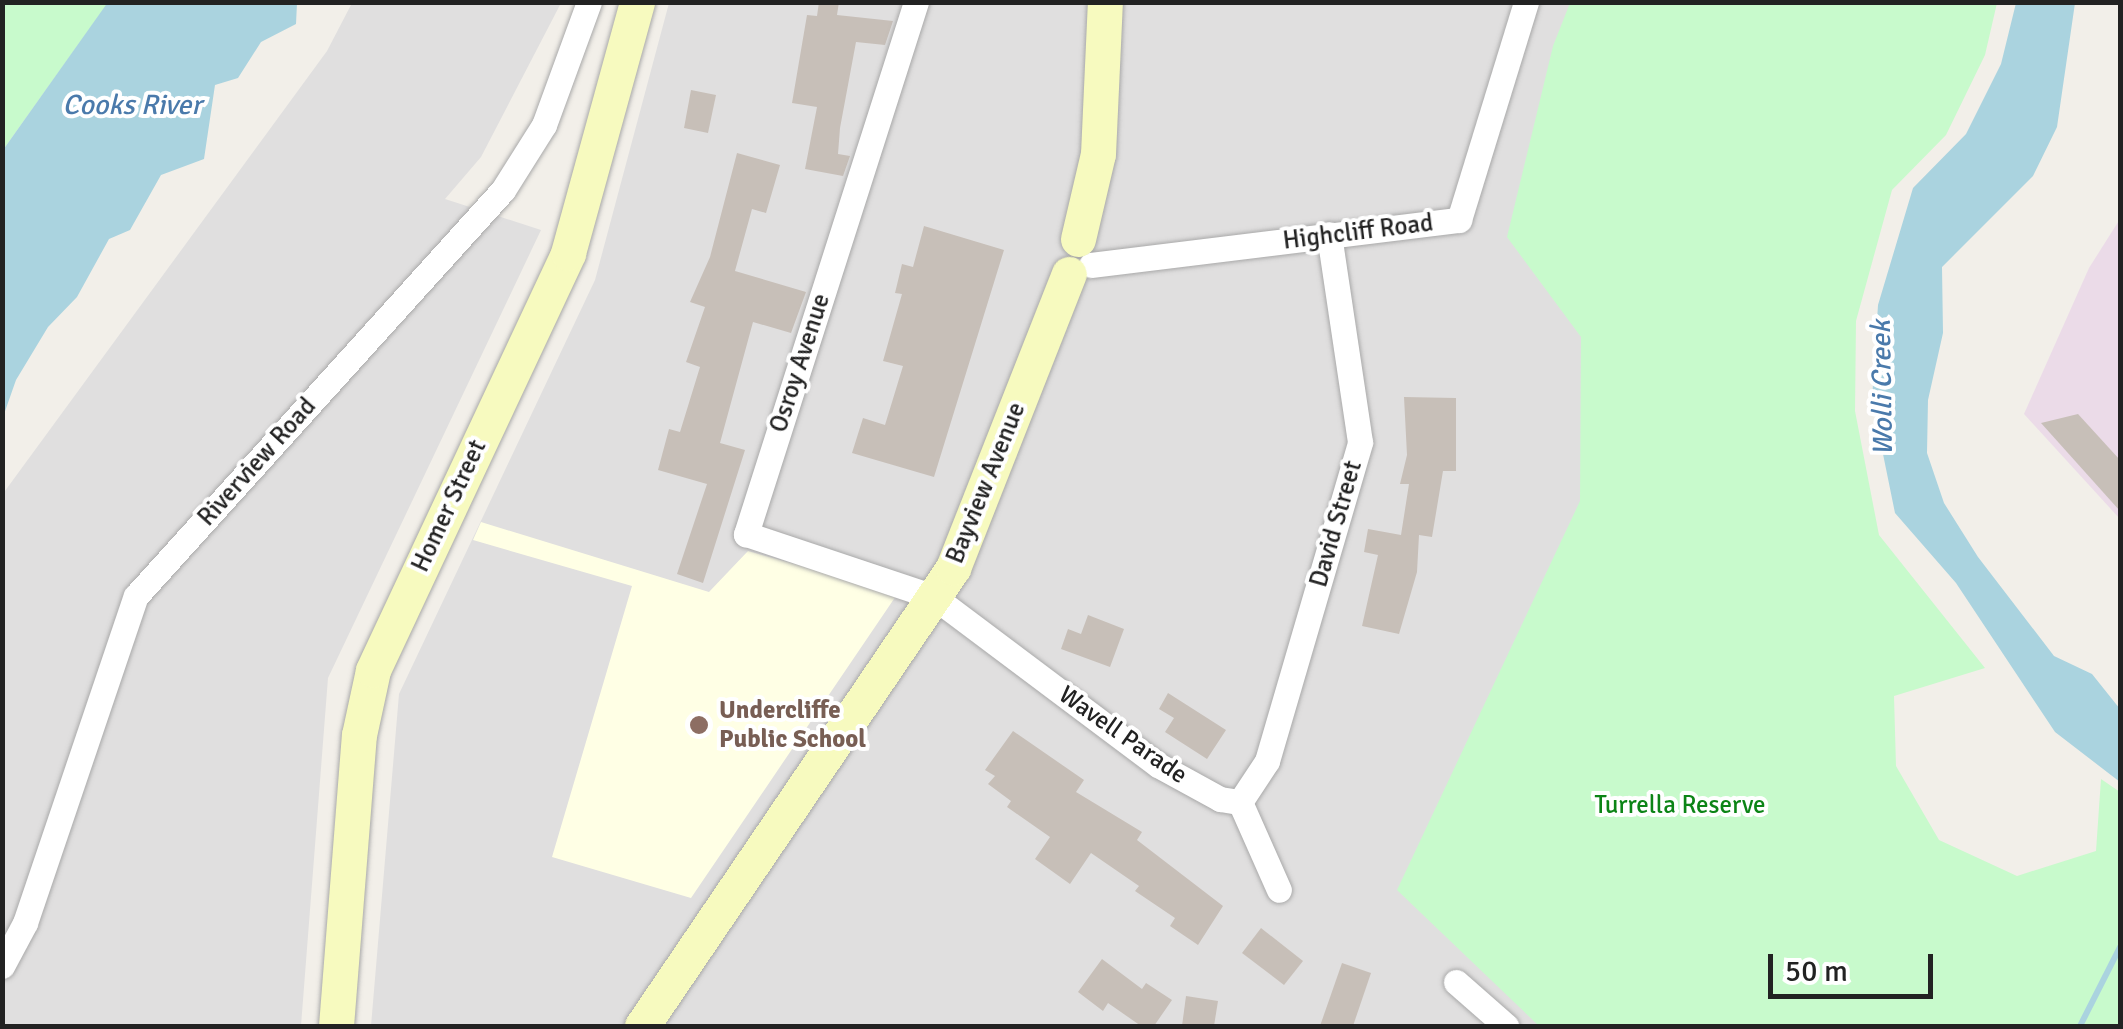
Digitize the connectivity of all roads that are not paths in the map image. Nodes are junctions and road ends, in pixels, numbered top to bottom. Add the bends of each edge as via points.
1 (589, 2) edge
2 (637, 2) edge
3 (916, 2) edge
4 (1104, 2) edge
5 (1526, 2) edge
6 (1328, 234) junction
7 (1080, 259) junction
8 (934, 597) junction
9 (1240, 802) junction
10 (1280, 890) dead end
11 (2, 966) edge
12 (1456, 982) dead end
13 (336, 1026) edge
14 (642, 1026) edge
15 (1506, 1026) edge

1 - 11 street, Riverview Road via 544,125 503,190 136,596 25,922
2 - 13 main road, Homer Street via 568,253 373,670 359,735
3 - 8 street, Osroy Avenue via 746,534
4 - 7 main road, Bayview Avenue via 1098,154
5 - 6 street, Highcliff Road via 1459,220
6 - 7 street, Highcliff Road via 1126,265
6 - 9 street, David Street via 1360,442 1267,760
7 - 8 main road, Bayview Avenue via 970,535
8 - 9 street, Wavell Parade via 1158,764 1220,800
8 - 14 main road, Bayview Avenue
9 - 10 street
12 - 15 street

